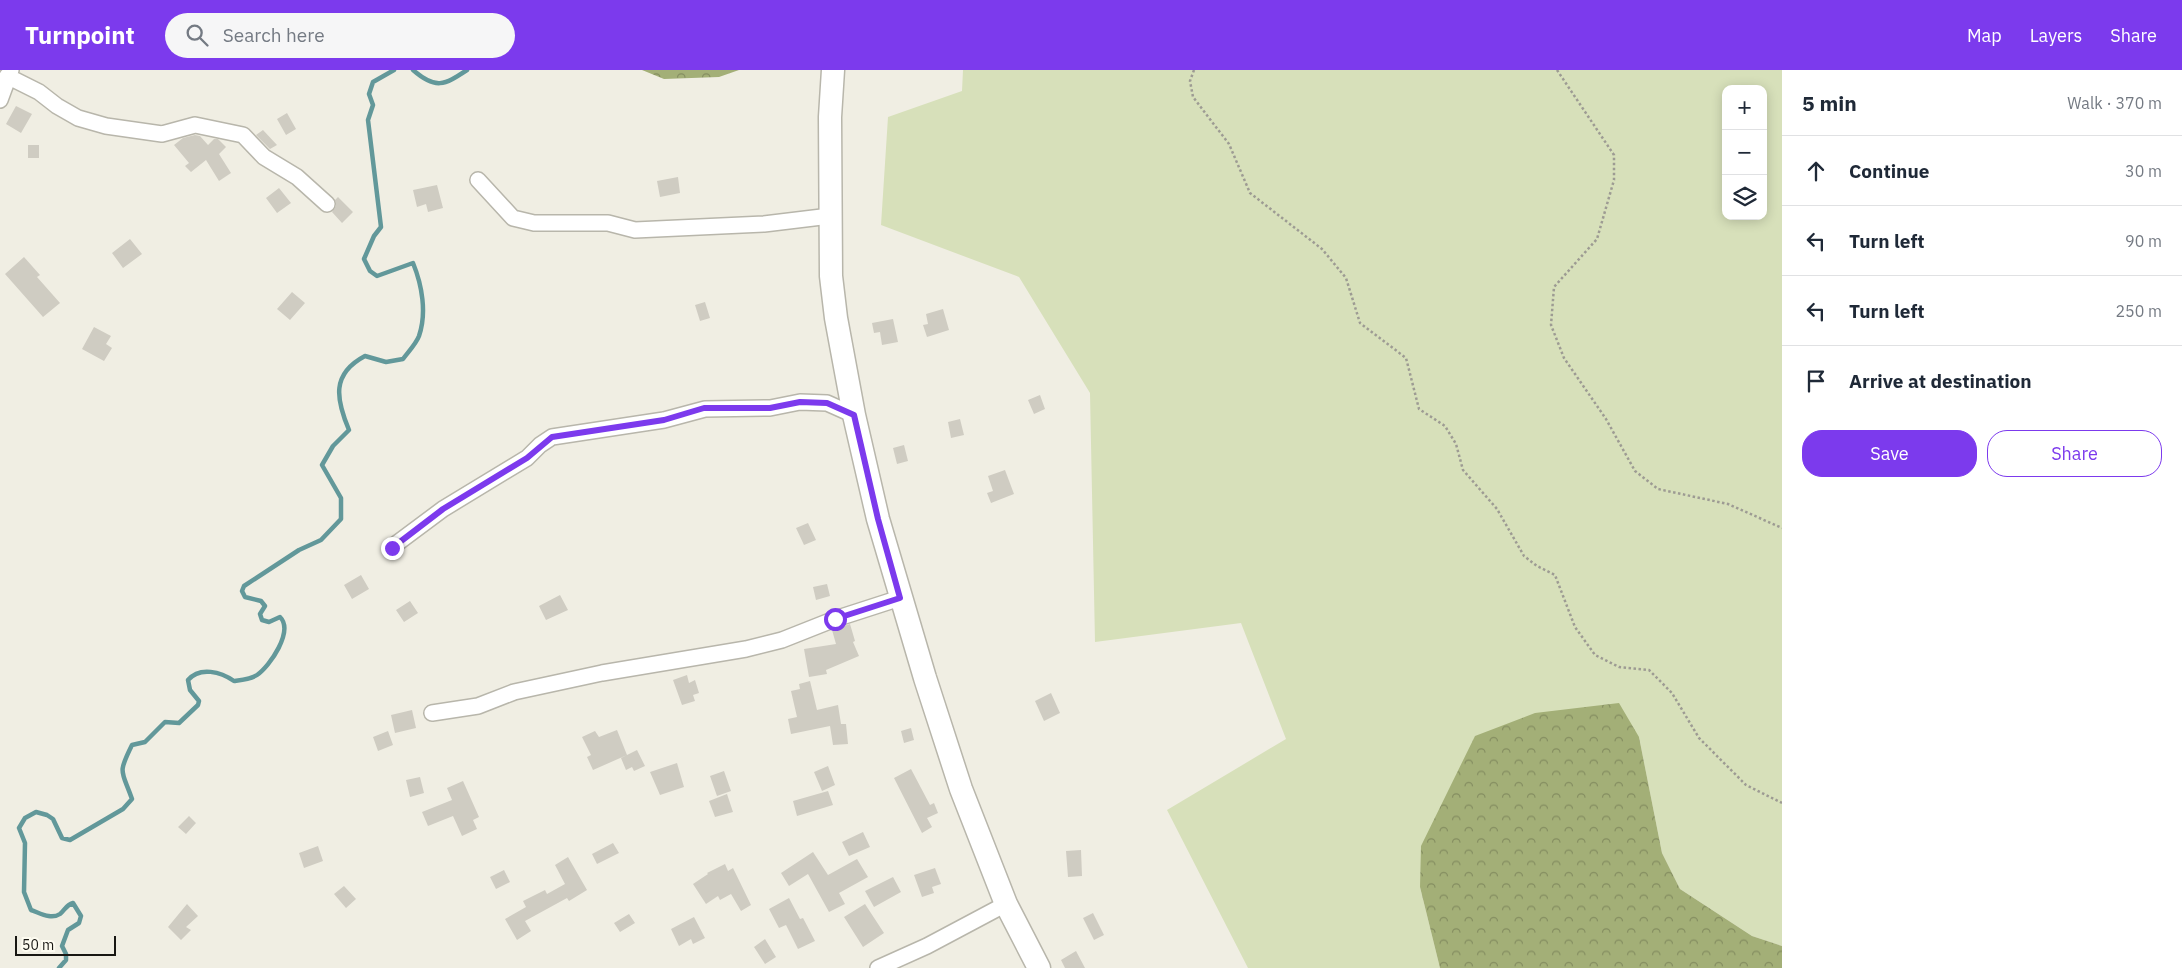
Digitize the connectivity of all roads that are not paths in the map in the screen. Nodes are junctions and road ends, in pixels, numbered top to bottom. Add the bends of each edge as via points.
1 (833, 70) edge
2 (9, 73) edge
3 (0, 100) edge
4 (478, 180) dead end
5 (327, 204) dead end
6 (830, 216) junction
7 (854, 415) junction
8 (392, 548) dead end
9 (900, 598) junction
10 (432, 713) dead end
11 (1006, 904) junction
12 (878, 968) edge
13 (1039, 968) edge

1 - 6 main road
2 - 3 street
2 - 5 street via 78,118 106,126 162,134 195,126 243,135 264,157 297,177
4 - 6 street via 513,218 534,224 608,223 635,230 764,224
6 - 7 main road via 831,276 836,318
7 - 8 street via 827,403 800,402 770,408 704,408 664,420 552,437 527,458 443,509
7 - 9 main road
9 - 10 street via 782,640 746,649 594,674 514,692 478,706
9 - 11 main road via 961,789
11 - 12 street
11 - 13 main road

